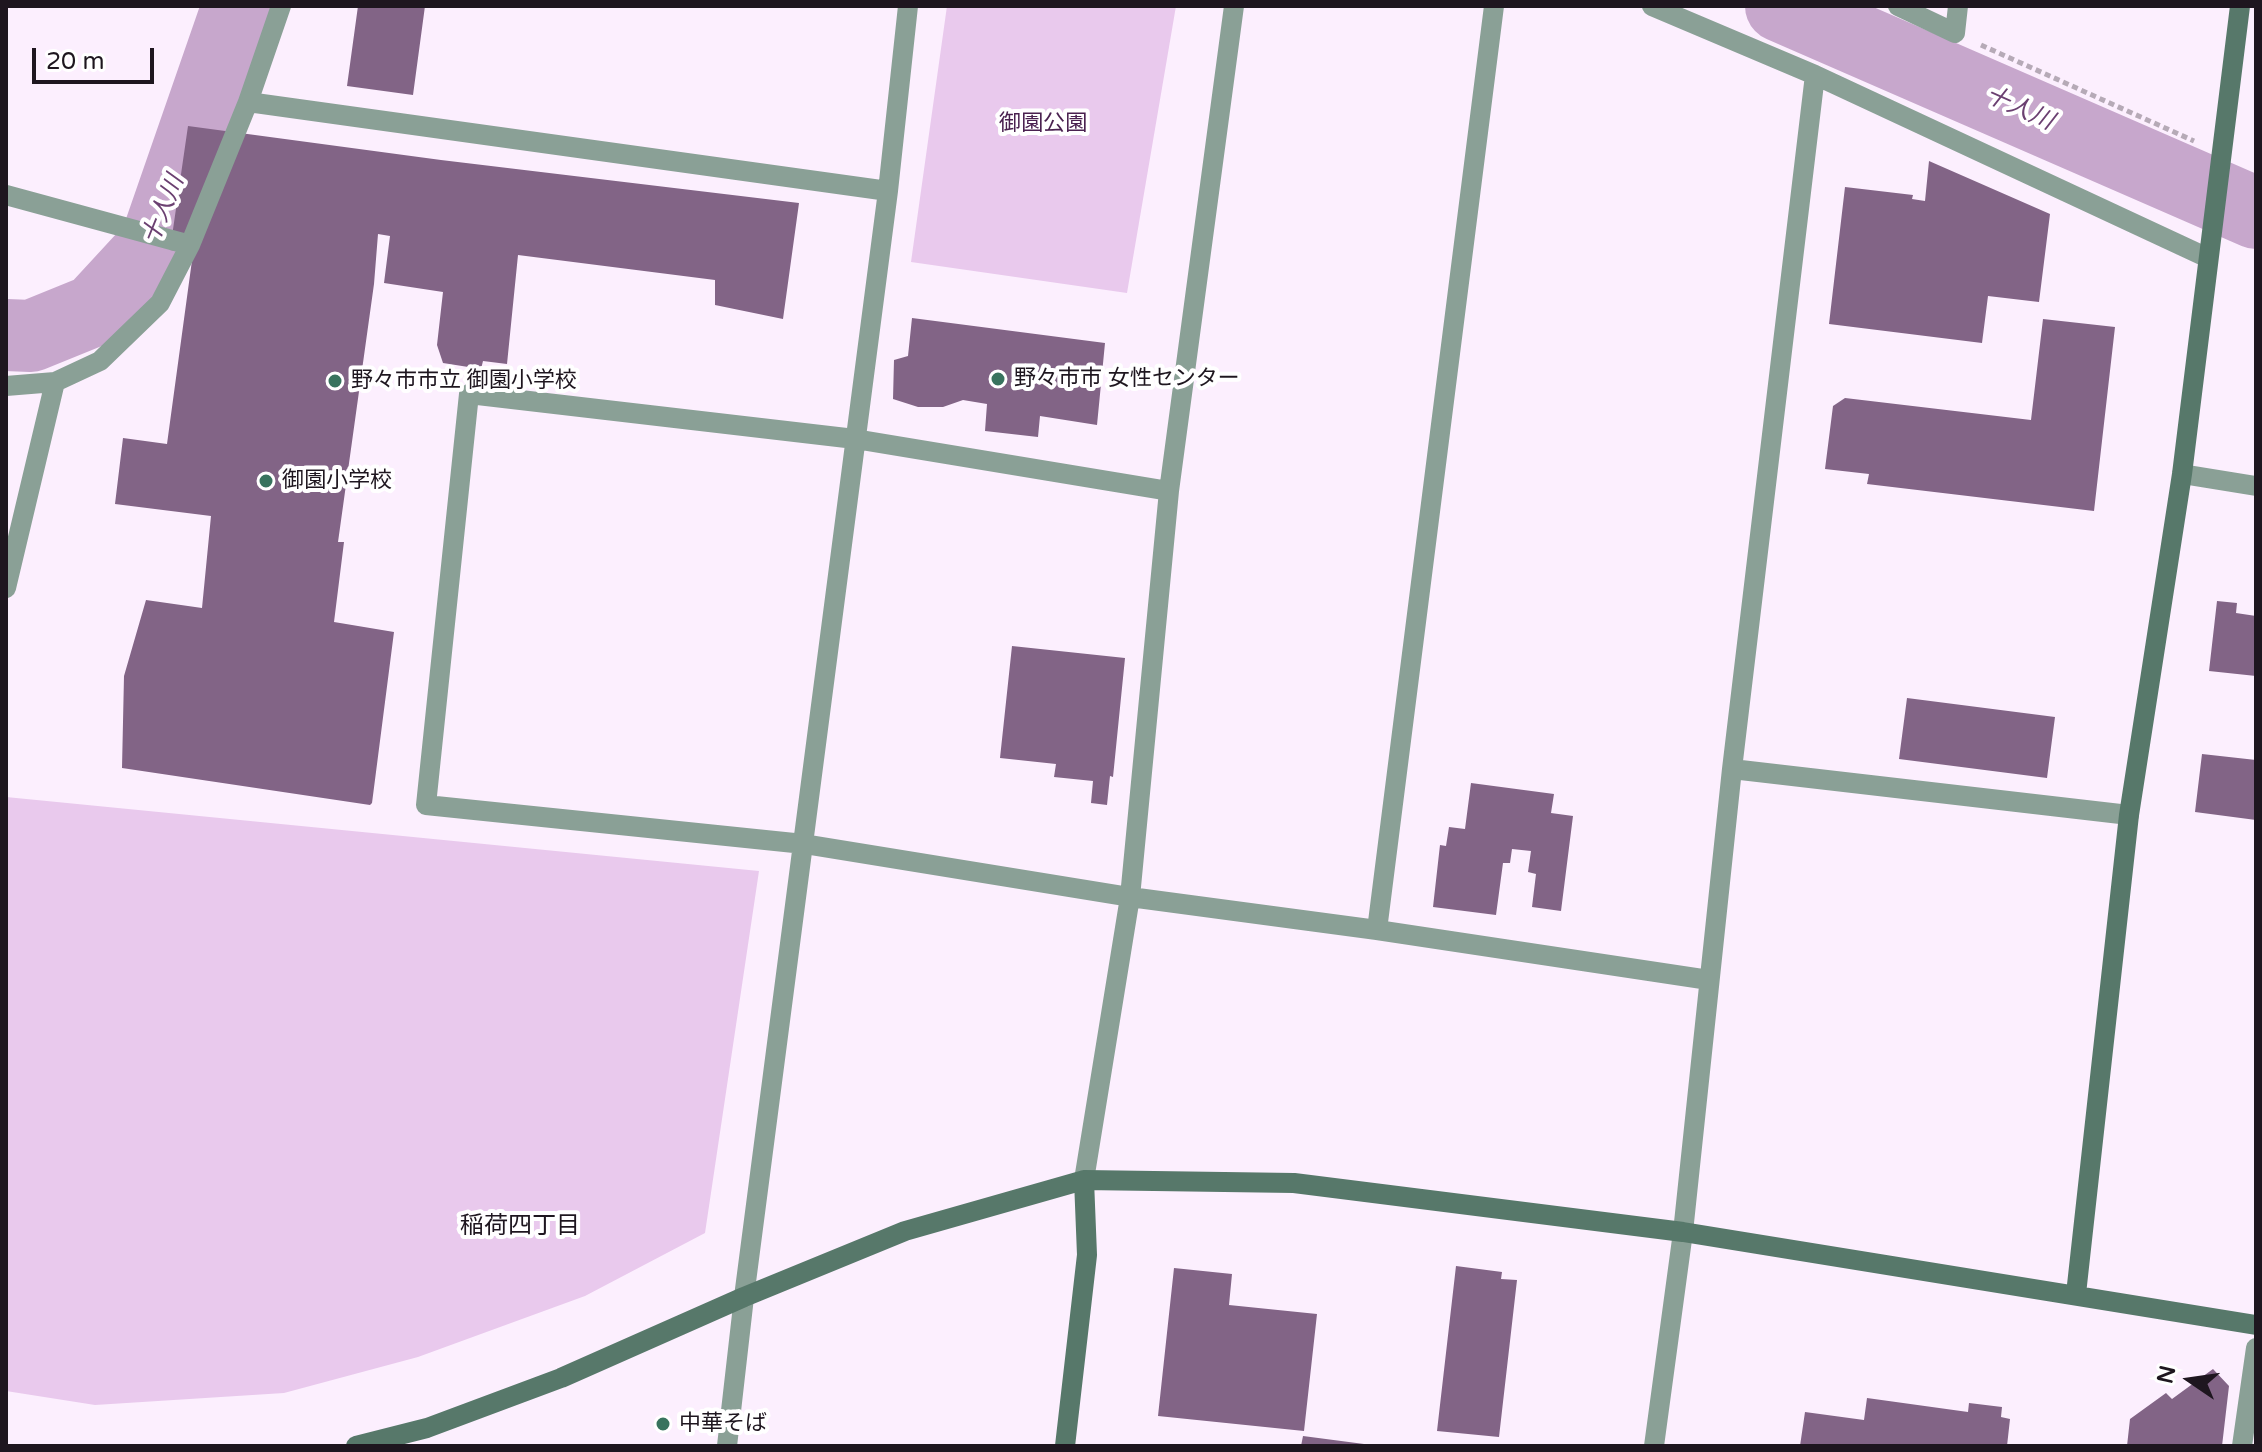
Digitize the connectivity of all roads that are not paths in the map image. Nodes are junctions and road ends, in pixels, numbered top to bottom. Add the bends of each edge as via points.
1 (281, 6) edge
2 (908, 6) edge
3 (1234, 6) edge
4 (1494, 6) edge
5 (1652, 6) edge
6 (1898, 6) edge
7 (1958, 6) edge
8 (2240, 6) edge
9 (1815, 75) junction
10 (248, 102) junction
11 (888, 191) junction
12 (6, 195) edge
13 (190, 245) junction
14 (2208, 258) junction
15 (55, 382) junction
16 (6, 386) edge
17 (855, 439) junction
18 (2182, 474) junction
19 (2256, 486) edge
20 (1169, 491) junction
21 (6, 588) edge
22 (1732, 769) junction
23 (2129, 815) junction
24 (804, 844) junction
25 (1130, 897) junction
26 (1377, 930) junction
27 (1709, 980) junction
28 (1084, 1180) junction
29 (1683, 1232) junction
30 (2076, 1294) junction
31 (744, 1297) junction
32 (2256, 1325) edge
33 (2256, 1348) edge
34 (356, 1446) edge
35 (727, 1446) edge
36 (1065, 1446) edge
37 (1654, 1446) edge
38 (2242, 1446) edge

1 - 10 street
2 - 11 street
3 - 20 street
4 - 26 street
5 - 9 street
6 - 7 street via 1955,33
8 - 14 street
9 - 14 street
9 - 22 street
10 - 11 street
10 - 13 street
11 - 17 street
12 - 13 street
13 - 15 street via 160,303 100,361
14 - 18 street
15 - 16 street
15 - 21 street
17 - 20 street
17 - 24 street
17 - 24 street via 469,394 426,805
18 - 19 street
18 - 23 street
20 - 25 street
22 - 23 street
22 - 27 street
23 - 30 street
24 - 25 street
24 - 31 street
25 - 26 street
25 - 28 street
26 - 27 street
27 - 29 street
28 - 29 street via 1294,1183
28 - 31 street via 905,1231
28 - 36 street via 1087,1255
29 - 30 street
29 - 37 street
30 - 32 street
31 - 34 street via 561,1378 427,1428
31 - 35 street
33 - 38 street

